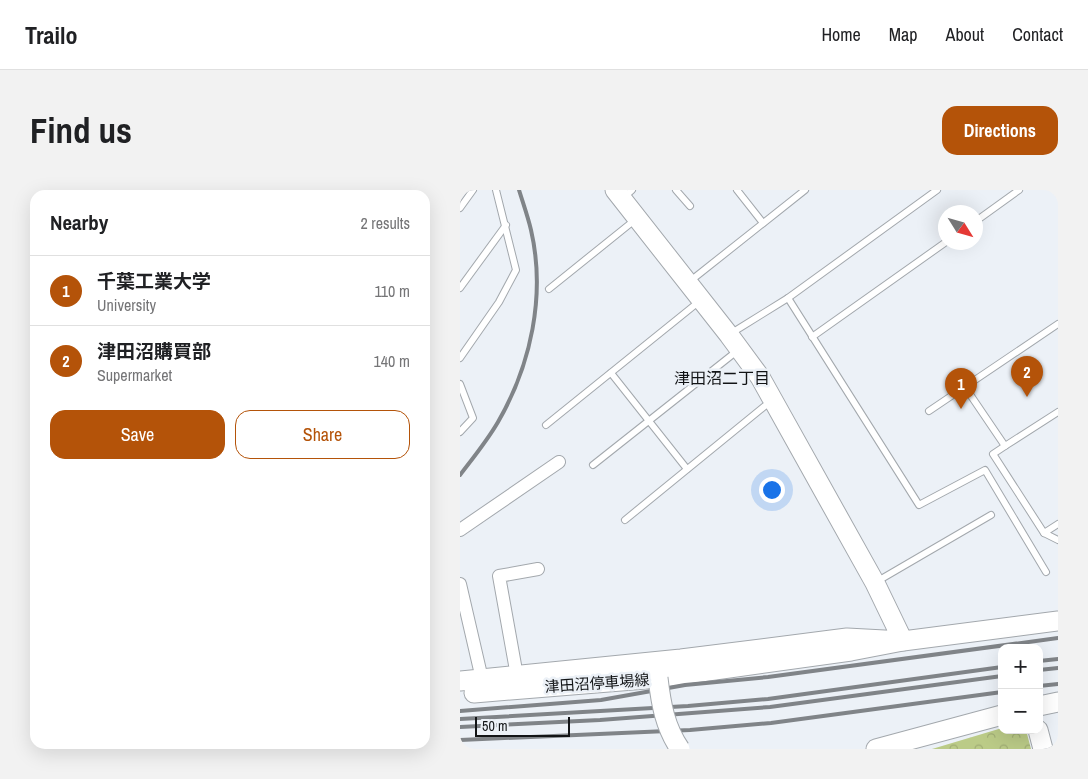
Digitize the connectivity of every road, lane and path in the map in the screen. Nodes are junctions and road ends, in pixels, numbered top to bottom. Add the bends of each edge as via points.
1 (473, 190) edge
2 (496, 190) edge
3 (676, 190) edge
4 (738, 190) edge
5 (805, 190) edge
6 (937, 190) edge
7 (1019, 190) edge
8 (623, 193) edge
9 (690, 206) dead end
10 (460, 208) edge
11 (983, 216) edge
12 (637, 218) junction
13 (763, 223) junction
14 (506, 225) junction
15 (938, 248) edge
16 (688, 283) junction
17 (460, 288) edge
18 (549, 289) dead end
19 (788, 298) junction
20 (702, 299) junction
21 (1058, 324) edge
22 (812, 336) junction
23 (734, 342) junction
24 (460, 358) edge
25 (610, 372) junction
26 (460, 384) edge
27 (965, 387) junction
28 (772, 400) junction
29 (929, 411) dead end
30 (1058, 412) edge
31 (649, 421) junction
32 (546, 425) dead end
33 (460, 432) edge
34 (1005, 446) junction
35 (559, 462) dead end
36 (593, 465) dead end
37 (686, 469) junction
38 (991, 515) dead end
39 (625, 520) dead end
40 (1058, 524) edge
41 (460, 530) edge
42 (1044, 533) junction
43 (1058, 540) edge
44 (538, 569) dead end
45 (1046, 572) dead end
46 (875, 583) junction
47 (460, 584) edge
48 (1058, 621) edge
49 (903, 641) junction
50 (517, 676) junction
51 (658, 678) junction
52 (482, 679) junction
53 (460, 681) edge
54 (460, 694) edge
55 (1058, 702) edge
56 (1043, 705) edge
57 (998, 717) edge
58 (1039, 734) edge
59 (680, 749) edge
60 (876, 749) edge
61 (1043, 749) edge

1 - 10 lane
2 - 14 lane
3 - 9 lane
4 - 13 lane
5 - 13 lane
6 - 19 lane
7 - 11 lane
8 - 12 street
12 - 16 street
12 - 18 lane
13 - 16 lane
14 - 17 lane
14 - 24 lane via 516,270 499,302
15 - 22 lane
16 - 20 street
19 - 22 lane
19 - 23 lane
20 - 23 street
20 - 25 lane
21 - 27 lane
22 - 45 lane via 919,505 985,470
23 - 28 street
23 - 31 lane
25 - 31 lane
25 - 32 lane
26 - 33 lane via 473,418
27 - 29 lane
27 - 34 lane
28 - 37 lane
28 - 46 street
30 - 34 lane
31 - 36 lane
31 - 37 lane
34 - 42 lane via 993,454
35 - 41 street
37 - 39 lane
38 - 46 lane
40 - 42 lane
42 - 43 lane
44 - 50 street via 499,576
46 - 49 street
47 - 52 street
48 - 49 street
49 - 50 street via 847,638
49 - 51 street
50 - 52 street
51 - 54 street, 津田沼停車場線
51 - 59 street, 津田沼停車場線, bridge via 666,724
52 - 53 street
55 - 56 street
57 - 60 street
58 - 61 street

